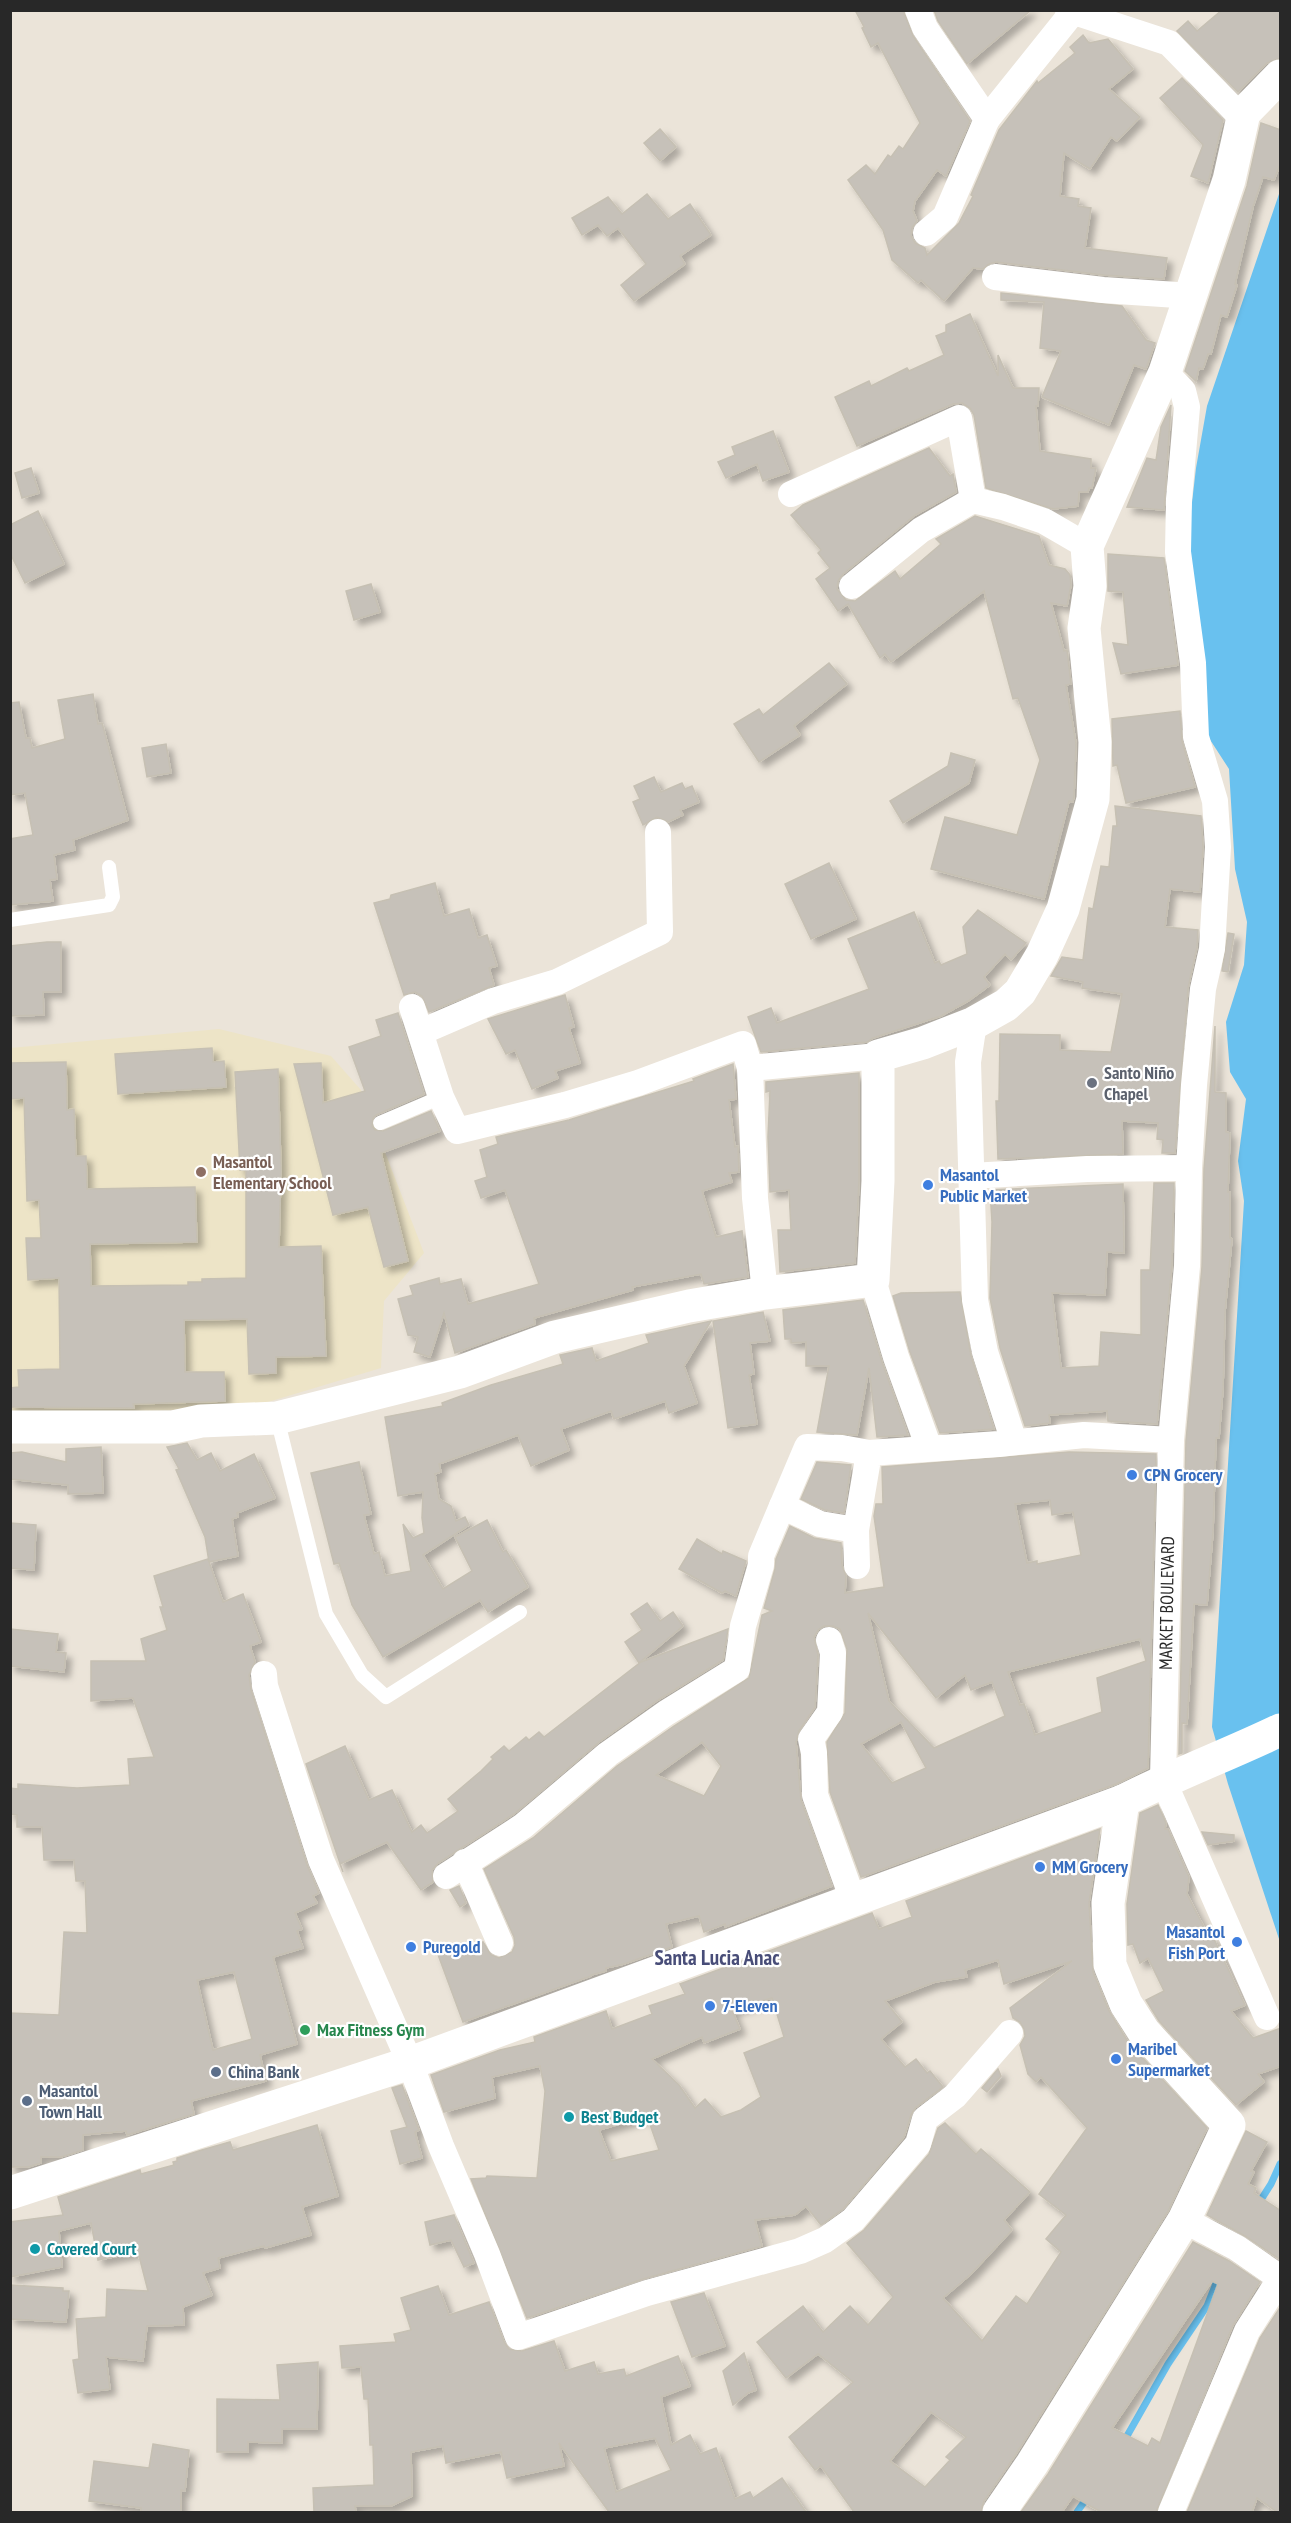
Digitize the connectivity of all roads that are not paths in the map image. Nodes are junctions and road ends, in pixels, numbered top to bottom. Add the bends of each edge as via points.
1 (918, 10) edge
2 (1070, 12) edge
3 (1281, 76) edge
4 (1242, 118) junction
5 (987, 119) junction
6 (926, 233) dead end
7 (995, 277) dead end
8 (1192, 296) junction
9 (1165, 372) junction
10 (791, 494) dead end
11 (973, 500) junction
12 (1087, 546) junction
13 (852, 586) dead end
14 (658, 832) dead end
15 (109, 867) dead end
16 (10, 920) edge
17 (412, 1007) dead end
18 (974, 1023) junction
19 (421, 1032) junction
20 (878, 1056) junction
21 (750, 1068) junction
22 (441, 1097) junction
23 (380, 1123) dead end
24 (1189, 1168) junction
25 (971, 1176) junction
26 (873, 1280) junction
27 (765, 1293) junction
28 (277, 1418) junction
29 (10, 1427) edge
30 (1171, 1440) junction
31 (1014, 1442) junction
32 (929, 1448) junction
33 (869, 1453) junction
34 (782, 1506) junction
35 (856, 1530) junction
36 (857, 1566) dead end
37 (520, 1612) dead end
38 (829, 1640) dead end
39 (264, 1674) dead end
40 (1281, 1730) edge
41 (1163, 1780) junction
42 (1123, 1801) junction
43 (853, 1900) junction
44 (500, 1943) dead end
45 (1267, 2017) dead end
46 (1010, 2033) dead end
47 (410, 2063) junction
48 (10, 2193) edge
49 (1184, 2220) junction
50 (1281, 2278) edge
51 (999, 2512) edge
52 (1171, 2512) edge

1 - 5 street via 925,27
2 - 4 street via 1169,43
2 - 5 street
3 - 4 main road
4 - 8 main road via 1229,180
5 - 6 street via 945,217
7 - 8 street
8 - 9 main road
9 - 12 main road
9 - 24 street, MARKET BOULEVARD via 1183,391 1187,407 1178,552 1193,663 1196,737 1210,780 1218,827 1212,949 1203,989
10 - 11 street via 959,418
11 - 12 street via 1044,521
11 - 13 street via 921,530
12 - 18 main road via 1090,586 1084,628 1095,742 1093,799 1063,909 1042,955 1020,992
14 - 19 street via 660,932 557,982 494,1001
15 - 16 lane via 113,897 109,905
17 - 19 street
18 - 20 main road
18 - 25 street via 969,1062
19 - 22 street
20 - 21 street
20 - 26 main road
21 - 22 street via 743,1044 638,1083 456,1131
21 - 27 street via 754,1198
22 - 23 lane
24 - 25 street
24 - 30 street, MARKET BOULEVARD via 1187,1266
25 - 31 street via 975,1300 985,1352
26 - 27 main road
26 - 32 street
27 - 28 main road via 555,1337 460,1372
28 - 29 main road via 201,1420 173,1427
28 - 37 lane via 326,1614 362,1675 386,1697
30 - 31 street via 1084,1435
30 - 41 street, MARKET BOULEVARD
31 - 32 street
32 - 33 street
33 - 34 street via 807,1447
33 - 35 street
34 - 35 street via 819,1524
34 - 44 street via 761,1556 743,1626 737,1669 618,1747 523,1826 455,1869
35 - 36 street
38 - 43 street via 833,1653 830,1712 811,1739 814,1795
39 - 47 street via 321,1860
40 - 41 main road
41 - 42 main road
41 - 45 street, MARKET BOULEVARD
42 - 43 main road
42 - 49 main road via 1108,1903 1110,1965 1143,2032 1229,2125
43 - 47 main road
46 - 47 street via 955,2096 926,2119 918,2144 854,2220 825,2240 800,2251 647,2293 518,2337
47 - 48 main road
49 - 50 street
49 - 51 main road
50 - 52 street via 1247,2331

